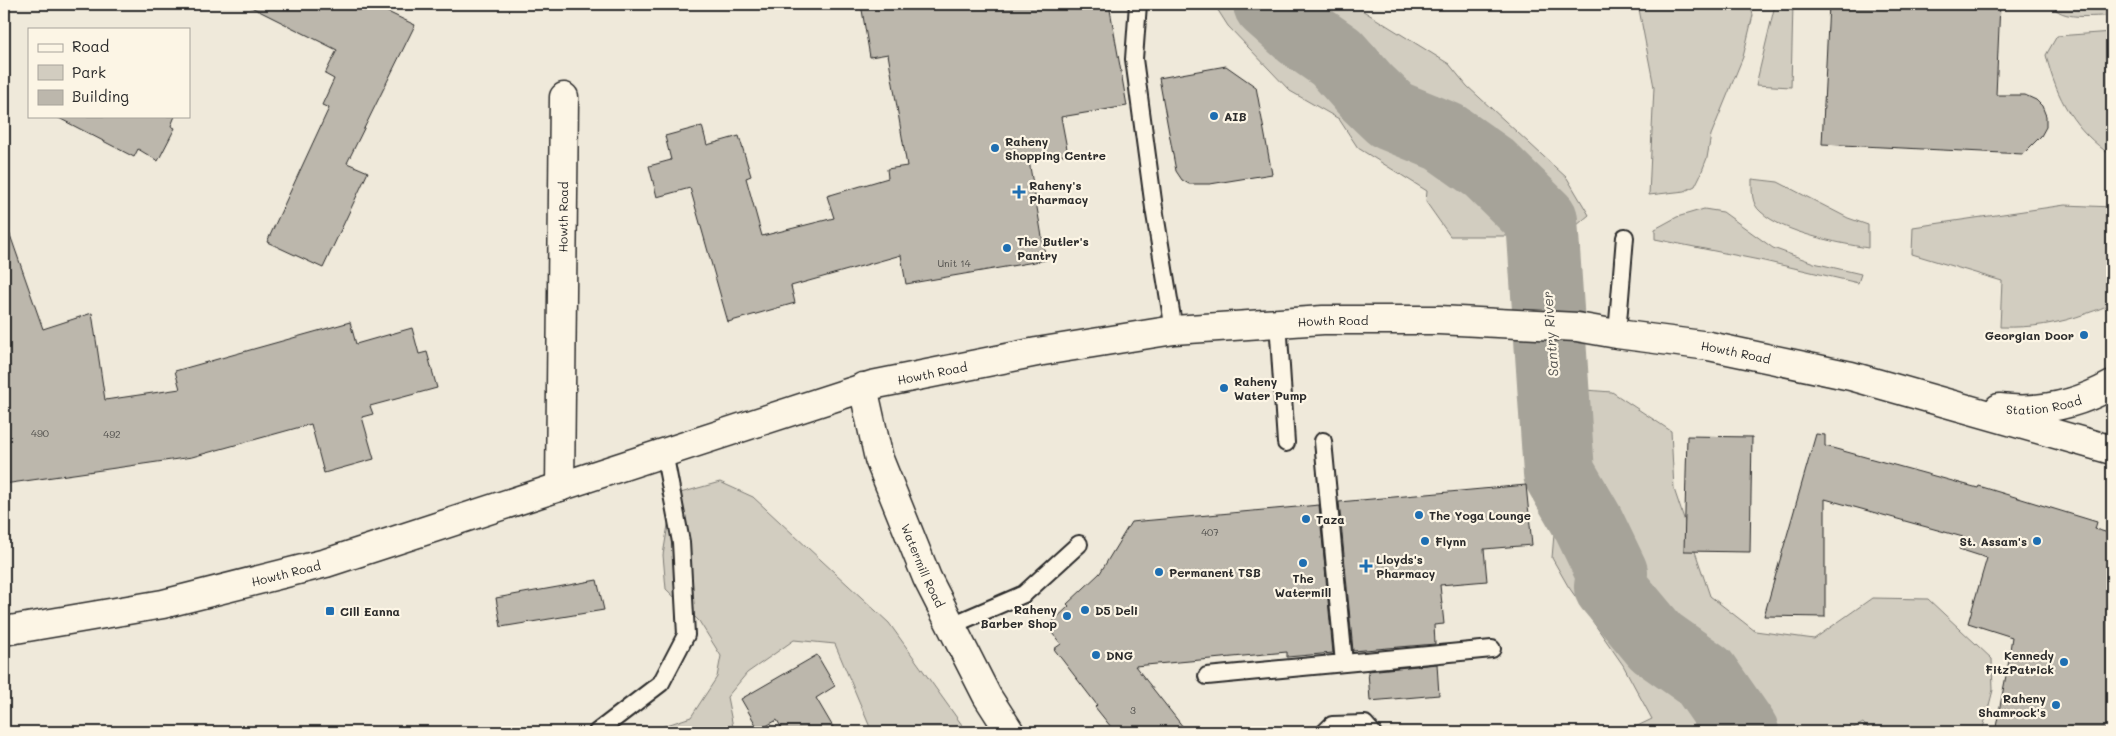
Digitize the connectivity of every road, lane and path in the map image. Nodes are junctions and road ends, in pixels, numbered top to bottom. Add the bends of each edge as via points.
1 (1138, 4) edge
2 (564, 96) dead end
3 (1626, 237) dead end
4 (1278, 321) junction
5 (1174, 330) junction
6 (1617, 334) junction
7 (2112, 385) edge
8 (863, 387) junction
9 (1941, 401) junction
10 (1323, 441) dead end
11 (1286, 444) dead end
12 (2112, 450) edge
13 (664, 452) junction
14 (560, 488) junction
15 (1079, 544) dead end
16 (952, 625) junction
17 (4, 631) edge
18 (1492, 649) dead end
19 (1344, 663) junction
20 (1207, 676) dead end
21 (597, 732) edge
22 (1010, 732) edge
23 (1325, 732) edge
24 (1372, 732) edge

1 - 5 lane via 1134,59
2 - 14 main road, Howth Road
3 - 6 lane
4 - 5 main road, Howth Road
4 - 6 main road, Howth Road via 1439,320 1577,327
4 - 11 lane
5 - 8 main road, Howth Road via 1037,352
6 - 9 main road, Howth Road via 1709,346 1851,376
7 - 9 main road, Station Road via 2096,394 2056,407 2013,410
8 - 13 main road, Howth Road
8 - 16 main road, Watermill Road via 879,459 927,578
9 - 12 main road, Howth Road
10 - 19 lane
13 - 14 main road, Howth Road
13 - 21 lane via 681,542 686,635 661,683
14 - 17 main road, Howth Road via 326,563 163,604
15 - 16 lane via 1024,594
16 - 22 main road, Watermill Road via 987,696
18 - 19 lane
19 - 20 lane
23 - 24 lane via 1332,725 1365,724

